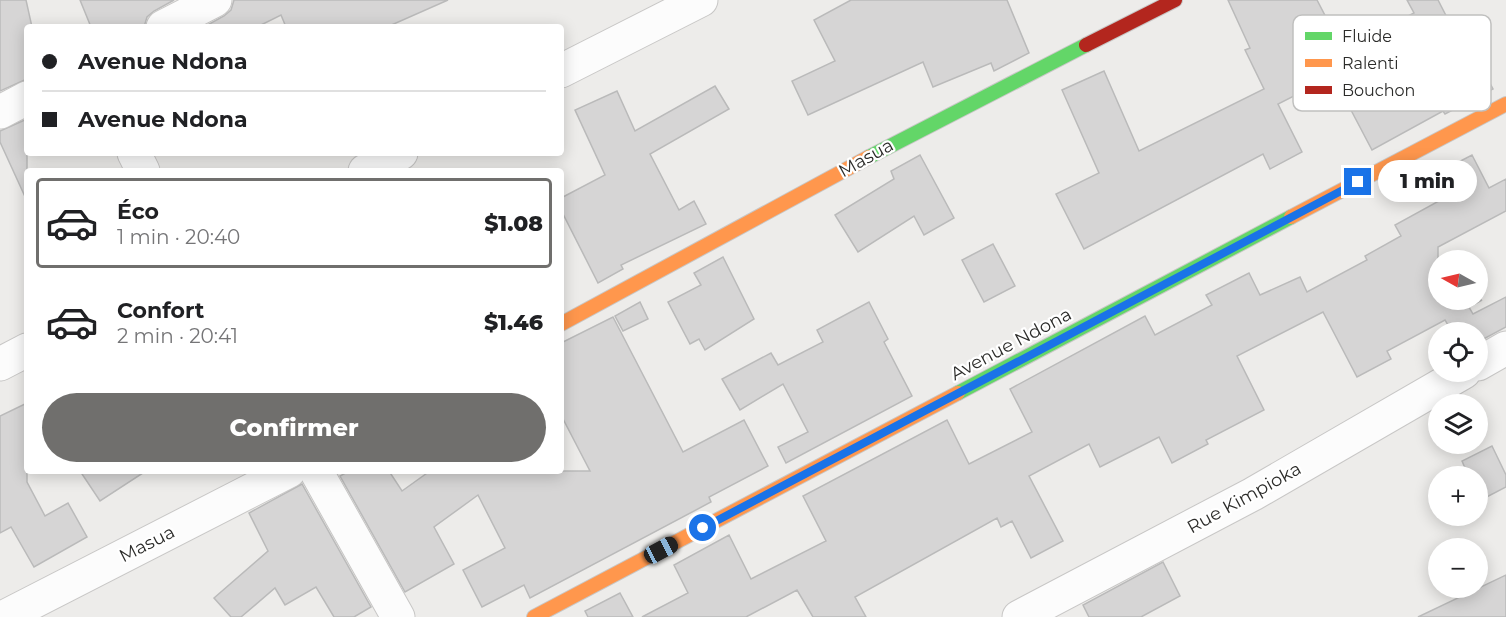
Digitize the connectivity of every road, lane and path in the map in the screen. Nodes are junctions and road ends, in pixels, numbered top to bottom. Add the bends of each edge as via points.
1 (215, 0) edge
2 (701, 0) edge
3 (1175, 0) edge
4 (169, 24) edge
5 (564, 69) edge
6 (24, 100) edge
7 (1506, 104) edge
8 (0, 112) edge
9 (395, 156) edge
10 (371, 168) edge
11 (564, 322) edge
12 (1506, 348) edge
13 (24, 352) edge
14 (1488, 358) edge
15 (0, 364) edge
16 (1447, 382) edge
17 (283, 474) edge
18 (318, 474) edge
19 (4, 617) edge
20 (398, 617) edge
21 (534, 617) edge
22 (1020, 617) edge

1 - 4 street
2 - 5 street
3 - 11 street, Masua via 912,134
6 - 8 street
7 - 21 street, Avenue Ndona
9 - 10 street
12 - 14 street
13 - 15 street
16 - 22 street, Rue Kimpioka via 1253,494
17 - 19 street, Masua
18 - 20 street

